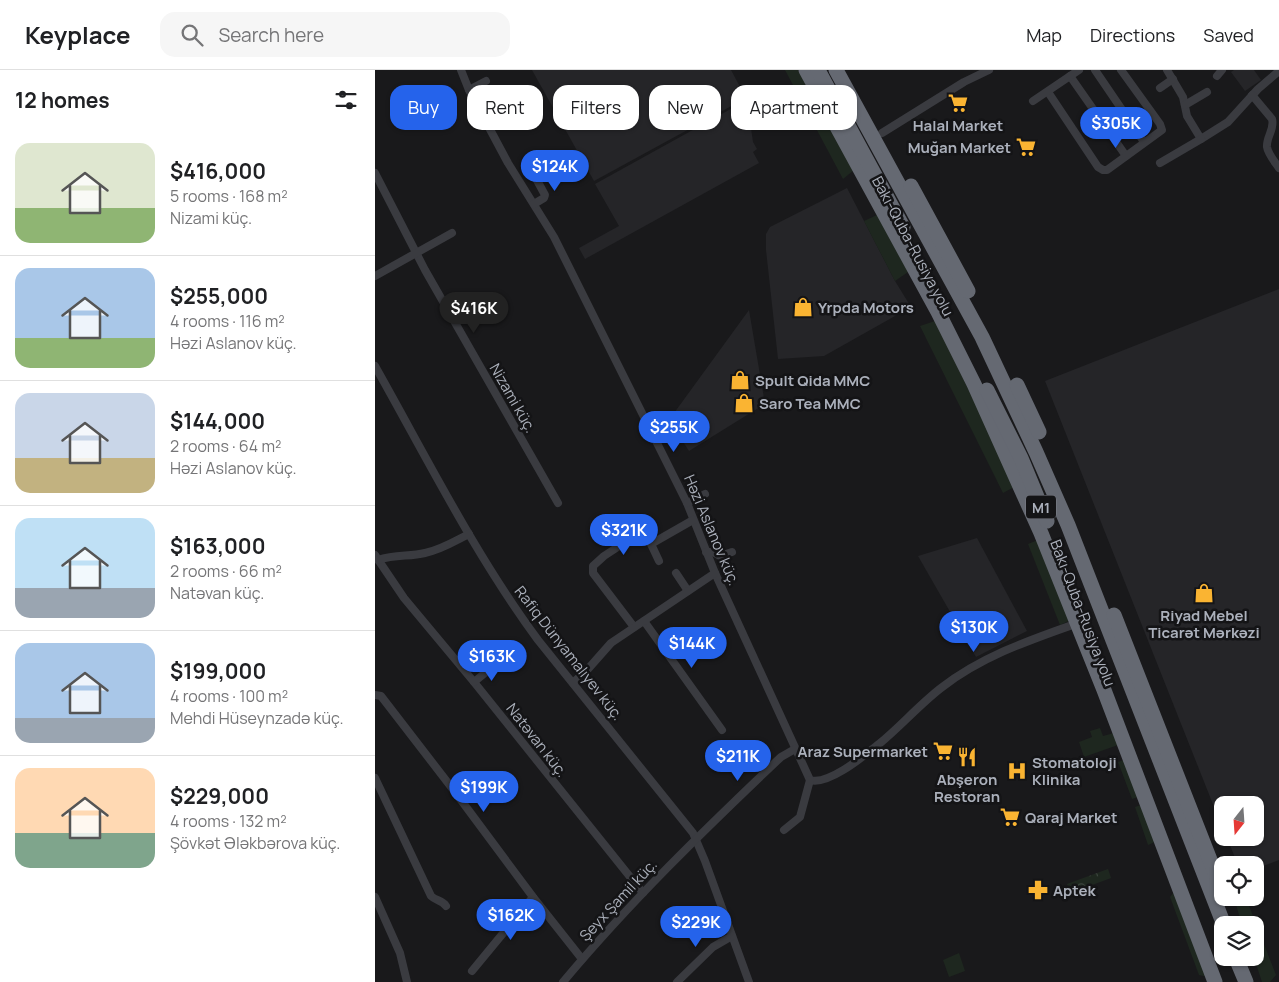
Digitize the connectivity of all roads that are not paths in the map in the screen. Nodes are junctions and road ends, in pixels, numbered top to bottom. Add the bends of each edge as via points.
1 (461, 70) edge
2 (806, 70) edge
3 (818, 70) edge
4 (836, 70) edge
5 (847, 70) edge
6 (989, 70) edge
7 (1079, 70) edge
8 (1095, 70) edge
9 (1121, 70) edge
10 (1167, 70) edge
11 (1279, 71) edge
12 (979, 72) edge
13 (1070, 76) junction
14 (1173, 79) junction
15 (486, 81) dead end
16 (467, 85) edge
17 (478, 85) edge
18 (1160, 88) dead end
19 (1048, 92) junction
20 (1207, 92) dead end
21 (1253, 95) junction
22 (1033, 101) dead end
23 (1185, 105) junction
24 (491, 130) edge
25 (882, 133) junction
26 (1201, 139) junction
27 (1144, 142) junction
28 (1126, 156) junction
29 (1160, 163) dead end
30 (1279, 168) edge
31 (532, 171) dead end
32 (375, 173) edge
33 (534, 204) junction
34 (452, 233) dead end
35 (416, 252) junction
36 (375, 276) edge
37 (375, 366) edge
38 (705, 494) dead end
39 (557, 503) dead end
40 (687, 503) junction
41 (693, 520) junction
42 (469, 534) junction
43 (651, 544) junction
44 (706, 552) junction
45 (732, 552) dead end
46 (376, 558) edge
47 (659, 561) dead end
48 (676, 572) dead end
49 (715, 573) junction
50 (688, 591) junction
51 (644, 621) junction
52 (1078, 623) junction
53 (635, 627) junction
54 (496, 664) dead end
55 (474, 682) junction
56 (573, 683) junction
57 (375, 695) edge
58 (722, 730) dead end
59 (795, 749) junction
60 (375, 778) edge
61 (810, 780) junction
62 (784, 830) dead end
63 (696, 838) junction
64 (1214, 870) edge
65 (643, 893) junction
66 (533, 897) junction
67 (375, 898) edge
68 (446, 906) dead end
69 (1220, 916) edge
70 (732, 936) junction
71 (583, 959) junction
72 (1239, 966) edge
73 (1249, 966) edge
74 (472, 971) dead end
75 (407, 982) edge
76 (563, 982) edge
77 (677, 982) edge
78 (749, 982) edge
79 (1215, 982) edge
80 (1225, 982) edge
81 (1246, 982) edge
82 (1254, 982) edge

1 - 16 street, Həzi Aslanov küç.
2 - 52 highway via 918,274 974,384
3 - 80 highway, Bakı-Quba-Rusiya yolu / M1 via 968,350 1021,458
4 - 69 highway, Bakı-Quba-Rusiya yolu / M1 via 982,337 1037,452
5 - 25 highway
6 - 12 street
7 - 13 street
8 - 27 street
9 - 27 street via 1162,128
10 - 14 street
11 - 21 street
12 - 25 street
13 - 19 street
13 - 28 street
14 - 18 street
14 - 23 street
15 - 17 street
19 - 22 street
19 - 28 street via 1101,169 1107,170
20 - 23 street
21 - 26 street via 1228,122
21 - 30 street via 1272,119 1268,149
23 - 26 street via 1187,116
24 - 33 street, Həzi Aslanov küç.
25 - 64 highway via 1003,357 1039,432
26 - 29 street
27 - 28 street
31 - 33 street via 545,195
32 - 35 street, Nizami küç.
33 - 40 street, Həzi Aslanov küç. via 567,263
34 - 35 street
35 - 36 street
35 - 39 street, Nizami küç.
37 - 42 street, Rafiq Dünyamalıyev küç.
38 - 40 street
40 - 41 street, Həzi Aslanov küç.
41 - 43 street
41 - 44 street, Həzi Aslanov küç.
42 - 46 street via 424,554
42 - 56 street, Rafiq Dünyamalıyev küç. via 515,609
43 - 47 street
43 - 53 street via 639,532 593,566 593,573
44 - 45 street via 720,556
44 - 49 street, Həzi Aslanov küç.
46 - 55 street, Natəvan küç. via 404,598
48 - 50 street
49 - 50 street
49 - 59 street, Həzi Aslanov küç.
50 - 51 street
51 - 53 street
51 - 58 street
52 - 61 street via 1022,642 983,660 940,688 863,757 821,781
52 - 79 highway
53 - 56 street via 605,648
54 - 55 street
55 - 65 street, Natəvan küç.
56 - 63 street, Rafiq Dünyamalıyev küç.
57 - 66 street via 381,696
59 - 61 street, Həzi Aslanov küç.
59 - 63 street, Şeyx Şamil küç. via 781,757
60 - 68 street via 431,896
61 - 62 street via 799,817
63 - 65 street, Şeyx Şamil küç.
63 - 70 street, Rafiq Dünyamalıyev küç.
65 - 71 street, Şeyx Şamil küç.
66 - 71 street
66 - 74 street
67 - 75 street via 400,954
70 - 77 street via 713,947
70 - 78 street, Rafiq Dünyamalıyev küç.
71 - 76 street, Şeyx Şamil küç.
72 - 81 highway
73 - 82 highway

